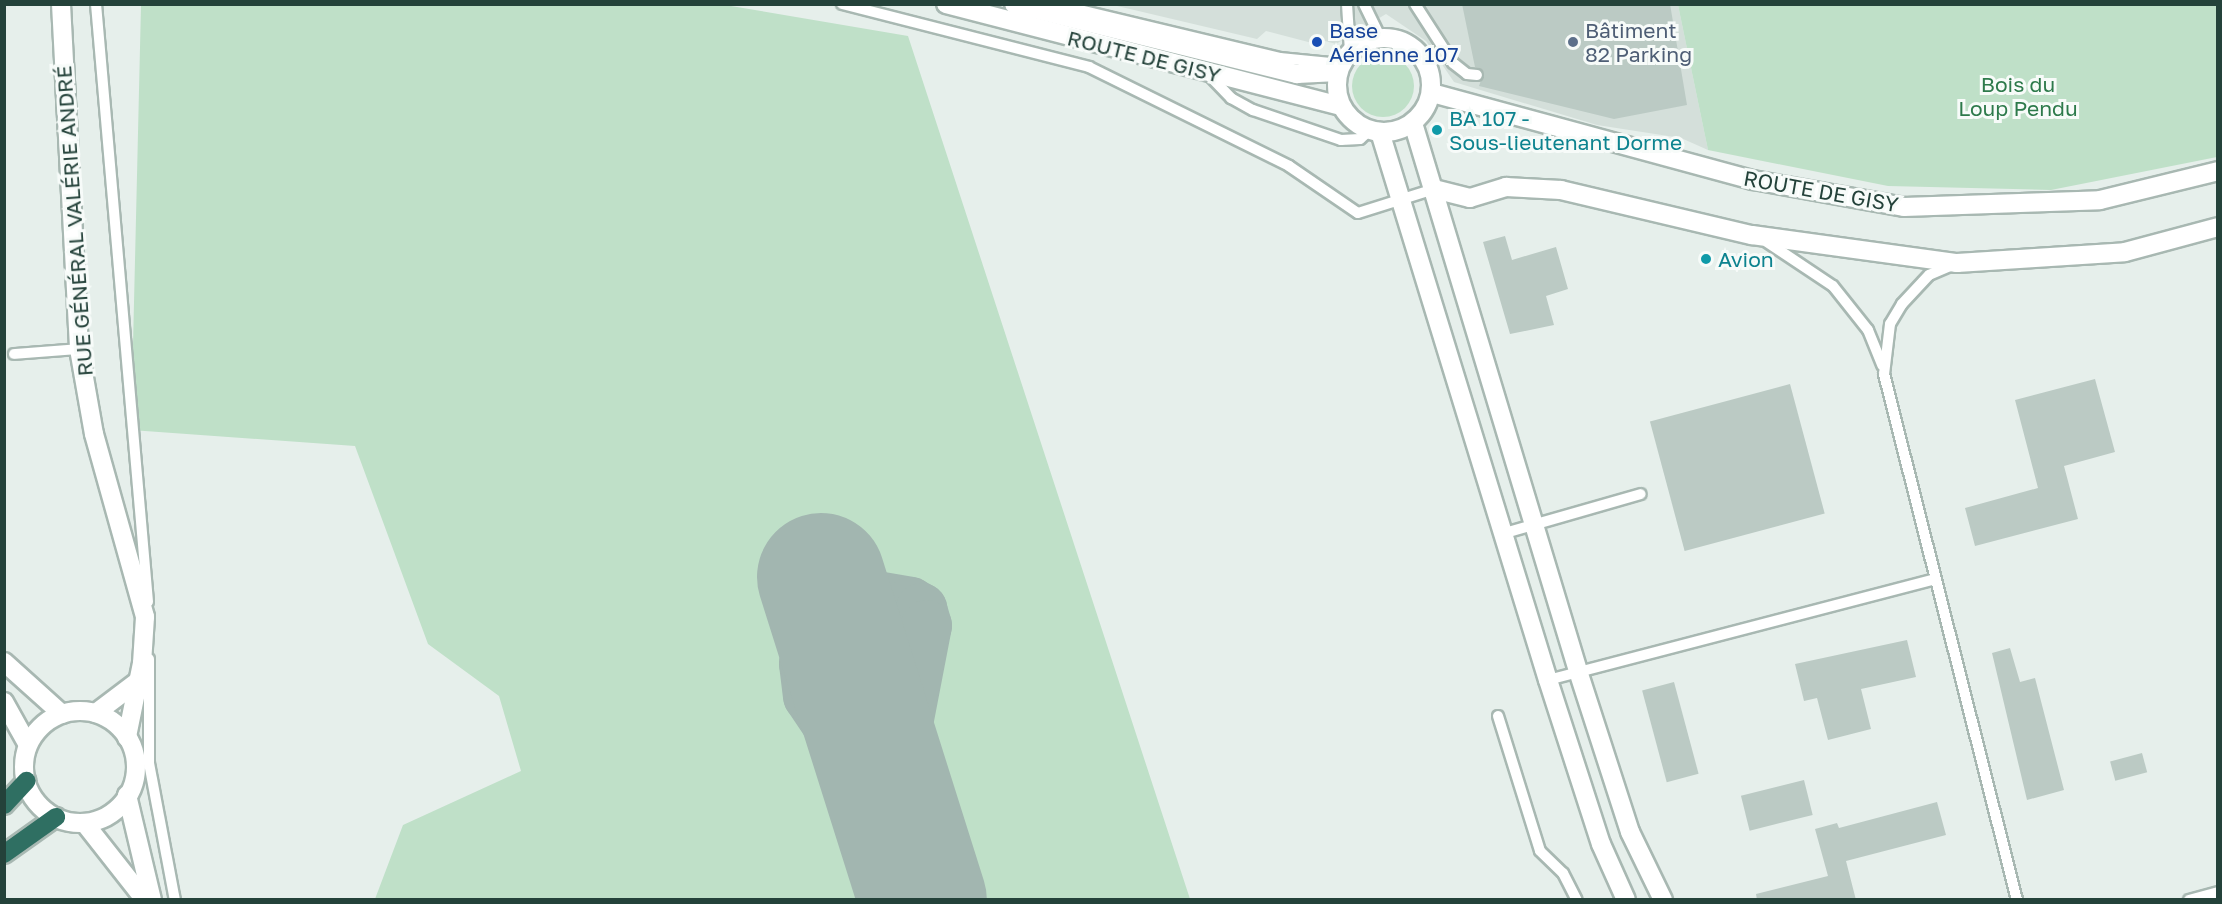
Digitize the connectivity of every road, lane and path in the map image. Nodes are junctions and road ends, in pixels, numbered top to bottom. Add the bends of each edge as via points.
1 (61, 4) edge
2 (96, 4) edge
3 (842, 4) edge
4 (946, 4) edge
5 (1014, 4) edge
6 (1055, 4) edge
7 (1364, 4) edge
8 (1415, 4) edge
9 (1352, 6) edge
10 (1380, 38) junction
11 (1343, 62) junction
12 (1207, 73) junction
13 (1477, 75) dead end
14 (1431, 93) junction
15 (1341, 106) junction
16 (1413, 123) junction
17 (1375, 131) junction
18 (2217, 171) edge
19 (1434, 189) junction
20 (1401, 201) junction
21 (2217, 227) edge
22 (1752, 236) junction
23 (1957, 263) junction
24 (79, 349) junction
25 (14, 354) dead end
26 (1884, 374) junction
27 (1641, 494) dead end
28 (1535, 524) junction
29 (1505, 533) junction
30 (1935, 579) junction
31 (4, 662) edge
32 (1578, 671) junction
33 (1548, 680) junction
34 (137, 682) junction
35 (4, 702) edge
36 (96, 713) junction
37 (62, 714) junction
38 (1498, 716) dead end
39 (127, 737) junction
40 (28, 745) junction
41 (26, 781) junction
42 (127, 795) junction
43 (4, 805) edge
44 (56, 817) junction
45 (86, 825) junction
46 (4, 854) edge
47 (2217, 892) edge
48 (145, 900) edge
49 (152, 900) edge
50 (175, 900) edge
51 (1577, 900) edge
52 (1626, 900) edge
53 (1663, 900) edge
54 (2018, 900) edge
55 (2189, 900) edge

1 - 24 street, RUE GÉNÉRAL VALÉRIE ANDRÉ
2 - 50 lane via 149,617 149,763
3 - 20 lane via 1089,67 1289,166 1358,213
4 - 12 street, ROUTE DE GISY
5 - 11 street, ROUTE DE GISY via 1296,74
6 - 11 lane via 1280,58
7 - 10 lane
8 - 13 lane via 1453,63 1467,75
9 - 11 lane
10 - 11 street
10 - 14 street via 1406,42 1419,52 1427,65
11 - 15 street
12 - 15 street, ROUTE DE GISY
12 - 17 lane via 1231,98 1253,110 1341,140 1360,139
14 - 16 street
14 - 18 street, ROUTE DE GISY via 1753,180 1904,207 2100,200
15 - 17 street
16 - 17 street
16 - 19 street
17 - 20 street
19 - 20 lane
19 - 22 street via 1470,198 1506,187 1561,190
19 - 28 street
20 - 29 street
21 - 23 street via 2125,252
22 - 23 street
22 - 26 lane via 1812,267 1833,286 1868,330
23 - 26 lane via 1929,275 1902,304 1890,324
24 - 25 lane
24 - 34 street, RUE GÉNÉRAL VALÉRIE ANDRÉ via 94,434 145,617
26 - 30 lane
27 - 28 lane
28 - 29 lane
28 - 32 street
29 - 33 street
30 - 32 lane
30 - 54 lane
31 - 37 street
32 - 33 lane
32 - 53 street via 1630,832
33 - 52 street via 1601,844
34 - 36 street
34 - 39 street, RUE GÉNÉRAL VALÉRIE ANDRÉ
35 - 40 street
36 - 37 street
36 - 39 street
37 - 40 street via 36,732
38 - 51 lane via 1540,851 1563,873
39 - 42 street via 135,759
40 - 41 street
41 - 43 highway
41 - 44 street via 36,802
42 - 45 street via 108,815
42 - 49 street
44 - 45 street
44 - 46 highway
45 - 48 street
47 - 55 lane

